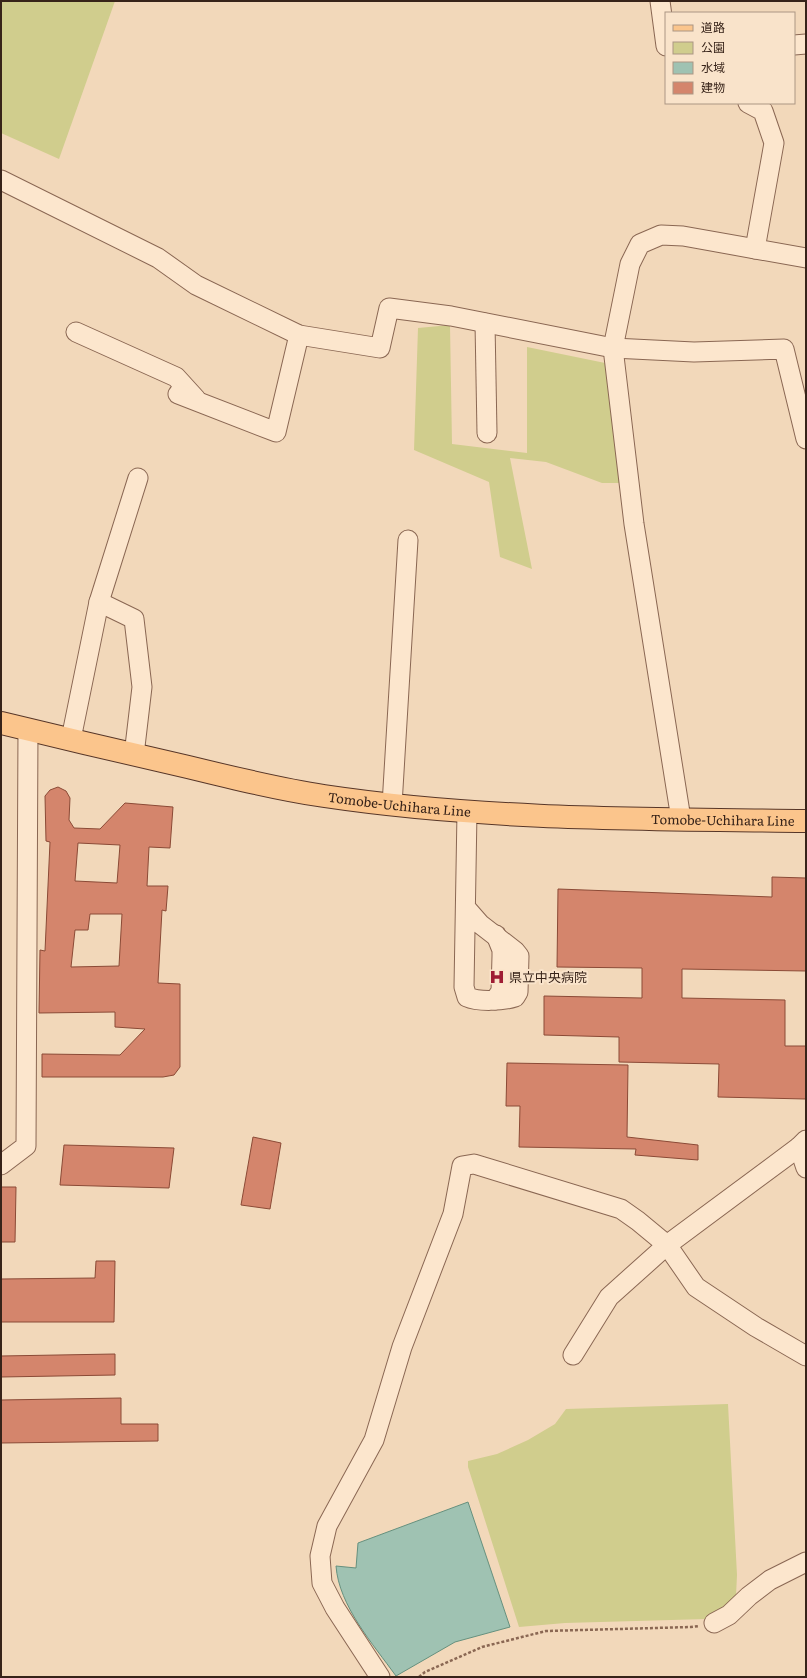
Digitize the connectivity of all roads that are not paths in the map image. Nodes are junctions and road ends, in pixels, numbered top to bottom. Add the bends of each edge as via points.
1 (660, 1) edge
2 (665, 38) edge
3 (806, 44) edge
4 (795, 45) edge
5 (750, 104) edge
6 (1, 180) edge
7 (755, 249) junction
8 (806, 258) edge
9 (484, 323) junction
10 (76, 332) dead end
11 (299, 335) junction
12 (613, 348) junction
13 (178, 394) dead end
14 (199, 402) junction
15 (487, 432) dead end
16 (806, 439) edge
17 (138, 478) dead end
18 (408, 540) dead end
19 (99, 602) junction
20 (1, 723) edge
21 (28, 729) junction
22 (71, 740) junction
23 (134, 755) junction
24 (392, 805) junction
25 (467, 812) junction
26 (681, 819) junction
27 (806, 821) edge
28 (466, 908) junction
29 (802, 1143) edge
30 (1, 1165) edge
31 (806, 1168) edge
32 (667, 1245) junction
33 (573, 1356) dead end
34 (806, 1356) edge
35 (806, 1562) edge
36 (714, 1623) road end
37 (380, 1677) edge

1 - 2 street
3 - 4 street
5 - 7 street via 763,110 774,143
6 - 11 street via 158,258 196,285
7 - 8 street
7 - 12 street via 683,236 661,235 640,244 630,264
9 - 11 street via 389,308 380,348
9 - 12 street
9 - 15 street
10 - 14 street via 176,377
11 - 14 street via 276,432
12 - 16 street via 694,352 784,349
12 - 26 street via 634,524
13 - 14 street
17 - 19 street
18 - 24 street
19 - 22 street
19 - 23 street via 134,619 142,687
20 - 21 main road, Tomobe-Uchihara Line
21 - 22 main road, Tomobe-Uchihara Line
21 - 30 street via 26,1146
22 - 23 main road, Tomobe-Uchihara Line
23 - 24 main road, Tomobe-Uchihara Line via 260,784
24 - 25 main road, Tomobe-Uchihara Line
25 - 26 main road, Tomobe-Uchihara Line via 578,818
25 - 28 street
26 - 27 main road, Tomobe-Uchihara Line
28 - 28 street via 465,993 472,1000 495,1000 501,991 502,950 496,935 480,924
29 - 31 street
29 - 32 street
32 - 33 street via 609,1297
32 - 34 street via 696,1287 756,1327
32 - 37 street via 621,1209 474,1164 462,1166 453,1214 402,1347 374,1440 327,1526 320,1556 322,1583 335,1608
35 - 36 street via 770,1580 729,1615

